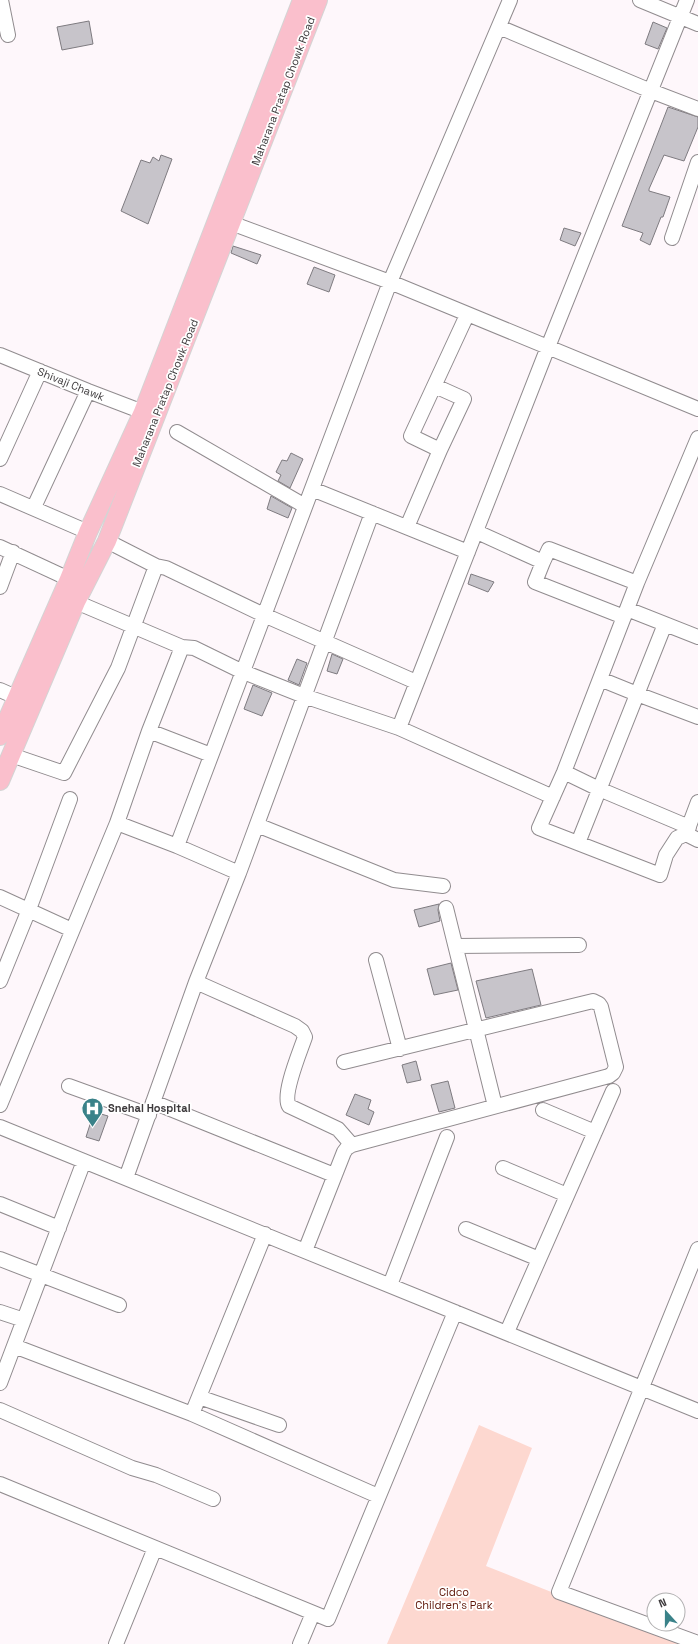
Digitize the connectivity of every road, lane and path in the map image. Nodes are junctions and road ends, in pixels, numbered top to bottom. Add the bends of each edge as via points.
1 (1, 0) edge
2 (302, 0) edge
3 (318, 0) edge
4 (510, 0) edge
5 (640, 0) edge
6 (687, 0) edge
7 (680, 17) junction
8 (698, 24) edge
9 (499, 26) junction
10 (8, 35) dead end
11 (651, 91) junction
12 (698, 109) edge
13 (698, 162) edge
14 (694, 186) edge
15 (224, 221) junction
16 (672, 238) dead end
17 (390, 282) junction
18 (467, 314) junction
19 (548, 347) junction
20 (0, 355) edge
21 (40, 371) junction
22 (435, 386) junction
23 (88, 391) junction
24 (698, 409) edge
25 (143, 412) junction
26 (177, 432) dead end
27 (698, 438) edge
28 (440, 450) junction
29 (0, 459) edge
30 (312, 489) junction
31 (0, 494) edge
32 (305, 506) junction
33 (34, 508) junction
34 (372, 514) junction
35 (407, 527) junction
36 (88, 532) junction
37 (476, 532) junction
38 (107, 541) junction
39 (0, 547) edge
40 (13, 552) junction
41 (468, 552) junction
42 (543, 562) junction
43 (156, 566) junction
44 (70, 579) junction
45 (637, 583) junction
46 (0, 586) edge
47 (76, 602) junction
48 (625, 613) junction
49 (264, 615) junction
50 (665, 624) junction
51 (133, 626) junction
52 (698, 637) edge
53 (324, 642) junction
54 (182, 647) junction
55 (243, 671) junction
56 (600, 679) junction
57 (416, 682) junction
58 (0, 690) edge
59 (637, 694) junction
60 (304, 696) junction
61 (25, 701) junction
62 (698, 717) edge
63 (399, 728) junction
64 (149, 731) junction
65 (0, 736) edge
66 (11, 755) junction
67 (211, 755) junction
68 (564, 772) junction
69 (0, 782) edge
70 (599, 789) junction
71 (553, 797) junction
72 (70, 799) dead end
73 (698, 802) edge
74 (117, 822) junction
75 (257, 825) junction
76 (691, 833) edge
77 (578, 843) junction
78 (177, 846) junction
79 (239, 873) junction
80 (443, 886) dead end
81 (0, 898) edge
82 (446, 908) dead end
83 (27, 910) junction
84 (72, 930) junction
85 (456, 946) junction
86 (579, 946) dead end
87 (376, 960) dead end
88 (0, 981) edge
89 (196, 982) junction
90 (476, 1030) junction
91 (400, 1049) junction
92 (344, 1062) dead end
93 (69, 1086) dead end
94 (613, 1092) dead end
95 (0, 1105) edge
96 (495, 1106) junction
97 (151, 1108) junction
98 (544, 1110) dead end
99 (0, 1127) edge
100 (595, 1132) junction
101 (447, 1137) dead end
102 (352, 1145) junction
103 (84, 1161) junction
104 (503, 1168) dead end
105 (334, 1175) junction
106 (126, 1178) junction
107 (567, 1195) junction
108 (0, 1204) edge
109 (59, 1228) junction
110 (466, 1229) dead end
111 (265, 1234) junction
112 (698, 1249) edge
113 (305, 1251) junction
114 (0, 1259) edge
115 (539, 1259) junction
116 (41, 1274) junction
117 (390, 1285) junction
118 (119, 1305) dead end
119 (0, 1312) edge
120 (455, 1312) junction
121 (24, 1320) junction
122 (506, 1332) junction
123 (14, 1346) junction
124 (1, 1374) edge
125 (642, 1388) junction
126 (199, 1397) junction
127 (0, 1410) edge
128 (698, 1411) edge
129 (192, 1414) junction
130 (279, 1424) dead end
131 (0, 1484) edge
132 (378, 1496) junction
133 (213, 1499) dead end
134 (155, 1548) junction
135 (312, 1613) junction
136 (698, 1643) edge
137 (116, 1644) edge
138 (300, 1644) edge

1 - 10 street
2 - 15 main road, Maharana Pratap Chowk Road
3 - 15 main road, Maharana Pratap Chowk Road
4 - 9 street
5 - 7 street
6 - 7 street
7 - 8 street
7 - 11 street
9 - 11 street
9 - 17 street
11 - 12 street
11 - 19 street
13 - 14 street
14 - 16 street
15 - 17 street
15 - 25 main road, Maharana Pratap Chowk Road
15 - 38 main road, Maharana Pratap Chowk Road
17 - 18 street
17 - 30 street
18 - 19 street
18 - 22 street
19 - 24 street
19 - 37 street
20 - 21 street, Shivaji Chawk
21 - 23 street, Shivaji Chawk
21 - 29 street
22 - 28 street via 411,436
22 - 28 street via 464,399
23 - 25 street, Shivaji Chawk
23 - 33 street
25 - 36 main road, Maharana Pratap Chowk Road
26 - 32 street
27 - 45 street
28 - 35 street
30 - 32 street
30 - 34 street
31 - 33 street
32 - 49 street
33 - 36 street
34 - 35 street
34 - 53 street
35 - 41 street
36 - 44 main road, Maharana Pratap Chowk Road
37 - 41 street
37 - 42 street
38 - 43 street
38 - 47 main road, Maharana Pratap Chowk Road
39 - 40 street
40 - 44 street
40 - 46 street
41 - 57 street
42 - 45 street via 548,549
42 - 48 street via 535,582
43 - 49 street via 166,568
43 - 51 street
44 - 61 main road, Maharana Pratap Chowk Road
45 - 48 street
47 - 51 street
47 - 61 main road, Maharana Pratap Chowk Road
48 - 50 street
48 - 56 street
49 - 53 street
49 - 55 street
50 - 52 street
50 - 59 street
51 - 54 street
51 - 66 street via 118,668 64,773
53 - 57 street
53 - 60 street
54 - 55 street via 194,648
54 - 64 street
55 - 60 street
55 - 67 street
56 - 59 street
56 - 68 street
57 - 63 street
58 - 61 street
59 - 62 street
59 - 70 street
60 - 63 street
60 - 75 street
61 - 65 main road, Maharana Pratap Chowk Road
61 - 66 main road, Maharana Pratap Chowk Road
63 - 71 street
64 - 67 street
64 - 74 street
66 - 69 main road, Maharana Pratap Chowk Road
67 - 78 street
68 - 70 street
68 - 71 street
70 - 76 street
70 - 77 street
71 - 77 street via 539,828
72 - 83 street
73 - 76 street
74 - 78 street
74 - 84 street
75 - 79 street
75 - 80 street via 394,880
76 - 77 street via 677,838 666,856 660,875
78 - 79 street
79 - 89 street
81 - 83 street
82 - 85 street
83 - 84 street
83 - 88 street
84 - 95 street
85 - 86 street
85 - 90 street
87 - 91 street
89 - 97 street
89 - 102 street via 302,1031 305,1037 288,1090 287,1102 289,1106 338,1129
90 - 91 street
90 - 96 street
90 - 96 street via 594,1002 601,1007 616,1064 615,1070 609,1076
91 - 92 street
93 - 97 street
94 - 100 street
96 - 102 street
97 - 105 street
97 - 106 street
98 - 100 street
99 - 103 street
100 - 107 street
101 - 117 street
102 - 105 street via 344,1152
103 - 106 street
103 - 109 street
104 - 107 street
105 - 113 street
106 - 111 street
107 - 115 street
108 - 109 street
109 - 116 street
110 - 115 street
111 - 113 street
111 - 126 street
112 - 125 street
113 - 117 street
114 - 116 street
115 - 122 street
116 - 118 street
116 - 121 street
117 - 120 street
119 - 121 street
120 - 122 street
120 - 132 street
121 - 123 street
122 - 125 street
123 - 124 street
123 - 129 street
125 - 128 street
125 - 136 street via 559,1592
126 - 129 street
126 - 130 street
127 - 133 street via 132,1468 156,1475
129 - 132 street
131 - 134 street
132 - 135 street via 328,1619
134 - 135 street
134 - 137 street
135 - 138 street

